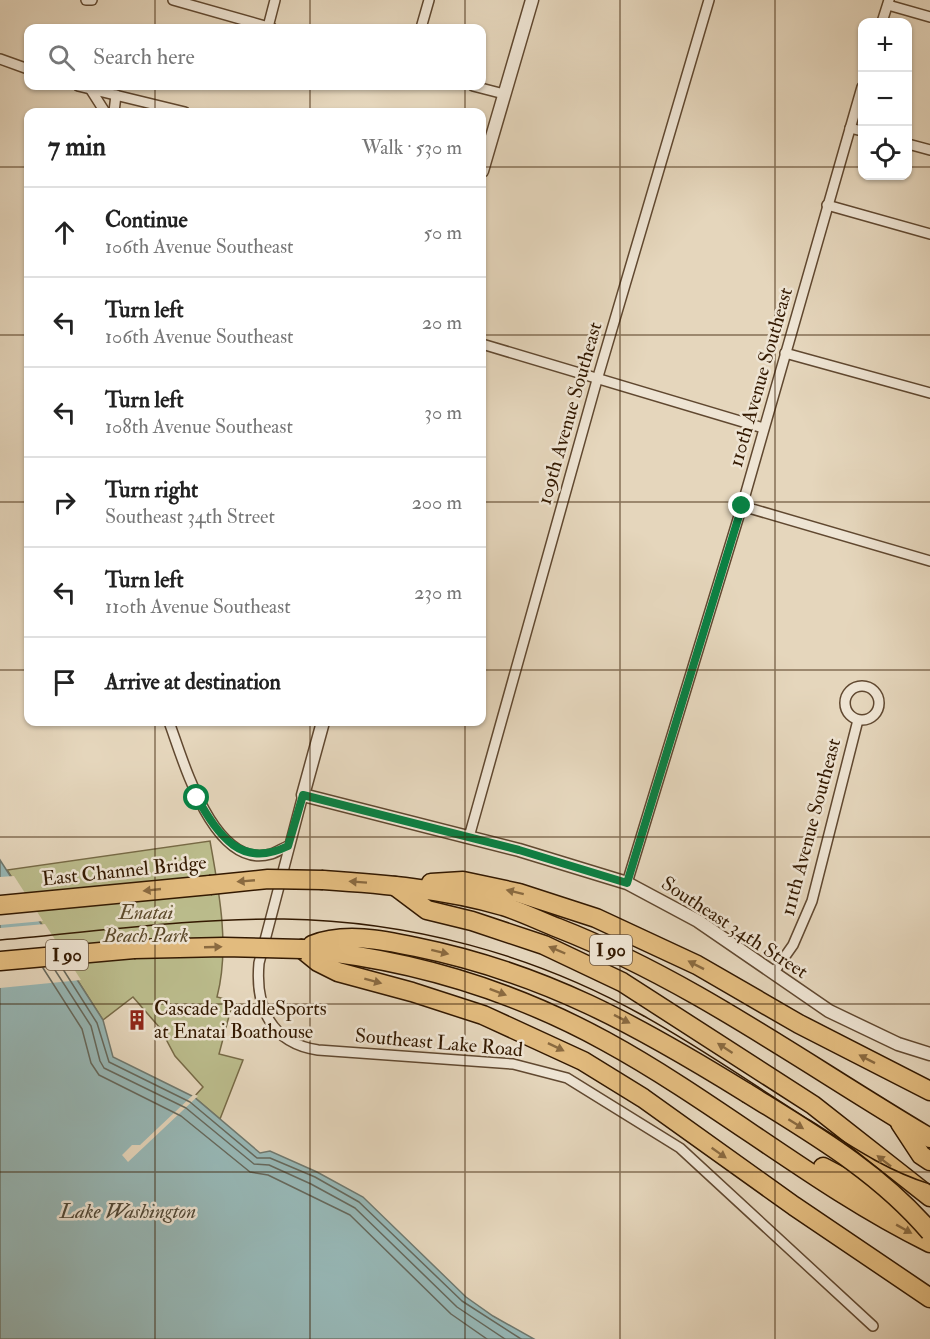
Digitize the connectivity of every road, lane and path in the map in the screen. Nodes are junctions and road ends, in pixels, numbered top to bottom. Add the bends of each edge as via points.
1 (86, 0) edge
2 (92, 0) edge
3 (173, 0) edge
4 (275, 0) edge
5 (429, 0) edge
6 (532, 0) edge
7 (709, 0) edge
8 (889, 2) edge
9 (930, 17) edge
10 (883, 18) edge
11 (256, 24) edge
12 (271, 24) edge
13 (422, 24) edge
14 (0, 59) edge
15 (24, 68) edge
16 (486, 89) edge
17 (91, 90) joint
18 (504, 94) junction
19 (116, 95) junction
20 (858, 101) edge
21 (102, 108) edge
22 (114, 108) edge
23 (168, 108) edge
24 (850, 128) junction
25 (858, 130) edge
26 (912, 145) edge
27 (930, 150) edge
28 (486, 157) edge
29 (827, 205) junction
30 (930, 234) edge
31 (486, 345) edge
32 (785, 353) junction
33 (597, 380) junction
34 (930, 393) edge
35 (762, 428) junction
36 (742, 506) junction
37 (930, 561) edge
38 (858, 720) dead end
39 (170, 726) edge
40 (319, 726) edge
41 (303, 795) junction
42 (469, 837) junction
43 (288, 846) junction
44 (627, 883) junction
45 (393, 885) junction
46 (0, 905) edge
47 (315, 951) junction
48 (0, 961) edge
49 (774, 972) junction
50 (930, 1054) edge
51 (930, 1090) edge
52 (713, 1108) junction
53 (897, 1118) junction
54 (930, 1138) edge
55 (930, 1161) edge
56 (930, 1197) edge
57 (930, 1222) edge
58 (930, 1232) edge
59 (930, 1243) edge
60 (930, 1298) edge
61 (873, 1326) dead end

1 - 2 street
3 - 11 street
4 - 12 street
5 - 13 street
6 - 18 street
7 - 33 street, 109th Avenue Southeast
8 - 9 street
8 - 10 street
14 - 15 street
16 - 18 street
17 - 19 street
17 - 21 street
18 - 28 street
19 - 22 street
19 - 23 street
20 - 24 street, 110th Avenue Southeast
24 - 25 street
24 - 29 street, 110th Avenue Southeast
26 - 27 street
29 - 30 street
29 - 32 street, 110th Avenue Southeast
31 - 33 street
32 - 34 street
32 - 35 street, 110th Avenue Southeast
33 - 35 street
33 - 42 street, 109th Avenue Southeast
35 - 36 street, 110th Avenue Southeast
36 - 37 street
36 - 44 street, 110th Avenue Southeast
38 - 49 street, 111th Avenue Southeast via 812,901 798,935
39 - 43 street via 197,798 224,838 253,854 270,855
40 - 41 street
41 - 42 street, Southeast 34th Street
41 - 43 street
42 - 44 street, Southeast 34th Street
43 - 61 street, Southeast Lake Road via 259,963 260,999 285,1039 304,1048 513,1064 567,1078 680,1148
44 - 49 street, Southeast 34th Street via 698,921
45 -> 46 highway, East Channel Bridge / I 90, bridge via 268,879
51 -> 45 highway via 799,1024 697,965 596,918 519,893 462,881
45 - 53 highway, I 90 via 506,907 593,942 649,968
56 -> 45 highway via 813,1105 622,982 544,945 427,910
48 -> 47 highway, I 90, bridge via 154,948
47 -> 52 highway, I 90 via 399,963 534,1006 608,1042
47 -> 58 highway, bridge via 358,938 403,944 467,959 586,1001 641,1028 830,1146 883,1182
47 -> 60 highway via 338,972 483,1016 583,1061 643,1098
49 - 50 street, Southeast 34th Street via 837,1016
52 - 57 highway
52 -> 59 highway, I 90 via 874,1213
53 - 54 highway, I 90
53 - 55 highway via 921,1155

